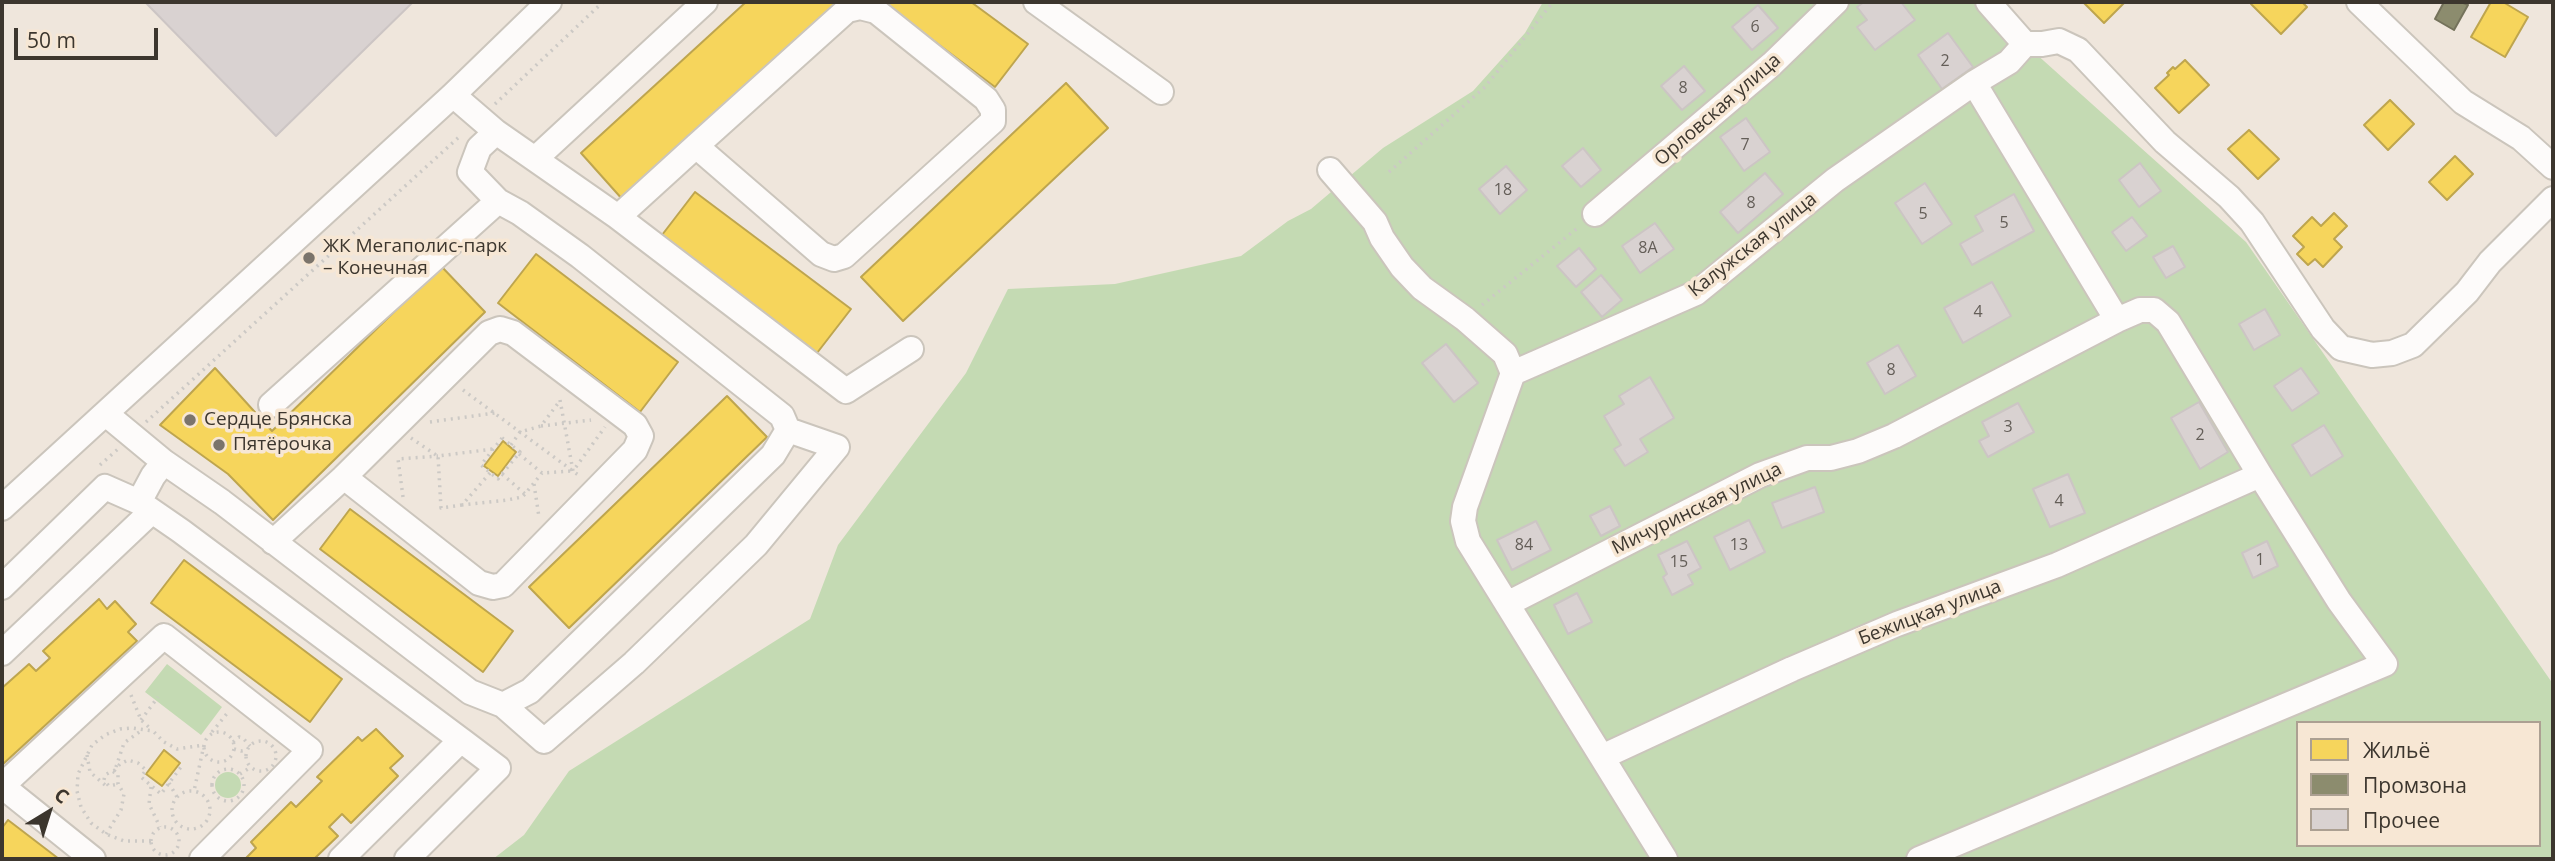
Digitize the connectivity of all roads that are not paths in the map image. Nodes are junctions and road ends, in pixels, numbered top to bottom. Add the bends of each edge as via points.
1 (549, 2) edge
2 (705, 2) edge
3 (1036, 2) edge
4 (1836, 2) edge
5 (1988, 2) edge
6 (2359, 2) edge
7 (2025, 44) junction
8 (1974, 83) junction
9 (1161, 92) dead end
10 (453, 95) junction
11 (488, 125) junction
12 (696, 146) junction
13 (535, 159) junction
14 (2553, 167) edge
15 (1330, 170) dead end
16 (2553, 199) edge
17 (498, 201) junction
18 (1595, 214) road end
19 (618, 217) junction
20 (2117, 320) junction
21 (911, 349) dead end
22 (1513, 373) junction
23 (271, 405) dead end
24 (106, 414) junction
25 (788, 430) junction
26 (164, 462) junction
27 (2260, 475) junction
28 (344, 477) junction
29 (146, 507) junction
30 (2, 508) edge
31 (273, 542) junction
32 (2, 587) edge
33 (1507, 604) junction
34 (2, 653) edge
35 (503, 705) junction
36 (461, 740) junction
37 (1602, 757) junction
38 (2, 786) edge
39 (93, 859) edge
40 (201, 859) edge
41 (341, 859) edge
42 (407, 859) edge
43 (1665, 859) edge
44 (1919, 859) edge

1 - 10 street
2 - 13 street
3 - 9 street
4 - 18 street, Орловская улица via 1772,64
5 - 7 street
6 - 14 street via 2463,102 2521,138
7 - 8 street, Калужская улица via 2009,62
7 - 16 street via 2059,41 2077,50 2165,142 2252,222 2323,329 2341,348 2372,355 2413,345
8 - 20 street
8 - 22 street, Калужская улица via 1835,180 1696,293
10 - 11 street
10 - 24 street
11 - 13 street
11 - 17 street via 470,172
12 - 12 street via 847,9 860,7 876,11 986,99 993,110 993,121 844,256 834,259 821,254
12 - 19 street
13 - 19 street
15 - 22 street via 1375,222 1402,267 1505,354
17 - 23 street
17 - 25 street via 580,256 782,416
19 - 21 street via 846,391
20 - 27 street, Мичуринская улица via 2140,310 2154,310 2168,322
20 - 33 street, Мичуринская улица via 1894,436 1858,452 1807,458 1760,475
22 - 33 street via 1463,521 1468,541
24 - 26 street
24 - 30 street
25 - 35 street via 773,455 530,691
25 - 35 street via 837,447 747,554 634,663 544,741
26 - 29 street via 153,476
26 - 31 street
27 - 37 street, Бежицкая улица via 2057,565 1897,624
27 - 44 street via 2339,601 2385,664
28 - 28 street via 489,333 500,329 513,333 635,425 641,436 635,450 503,584 493,587 479,583
28 - 31 street
29 - 32 street via 105,487
29 - 34 street
29 - 36 street
31 - 35 street via 470,692
33 - 37 street
36 - 41 street
36 - 42 street via 498,768
37 - 43 street
38 - 39 street
38 - 40 street via 164,636 310,750

